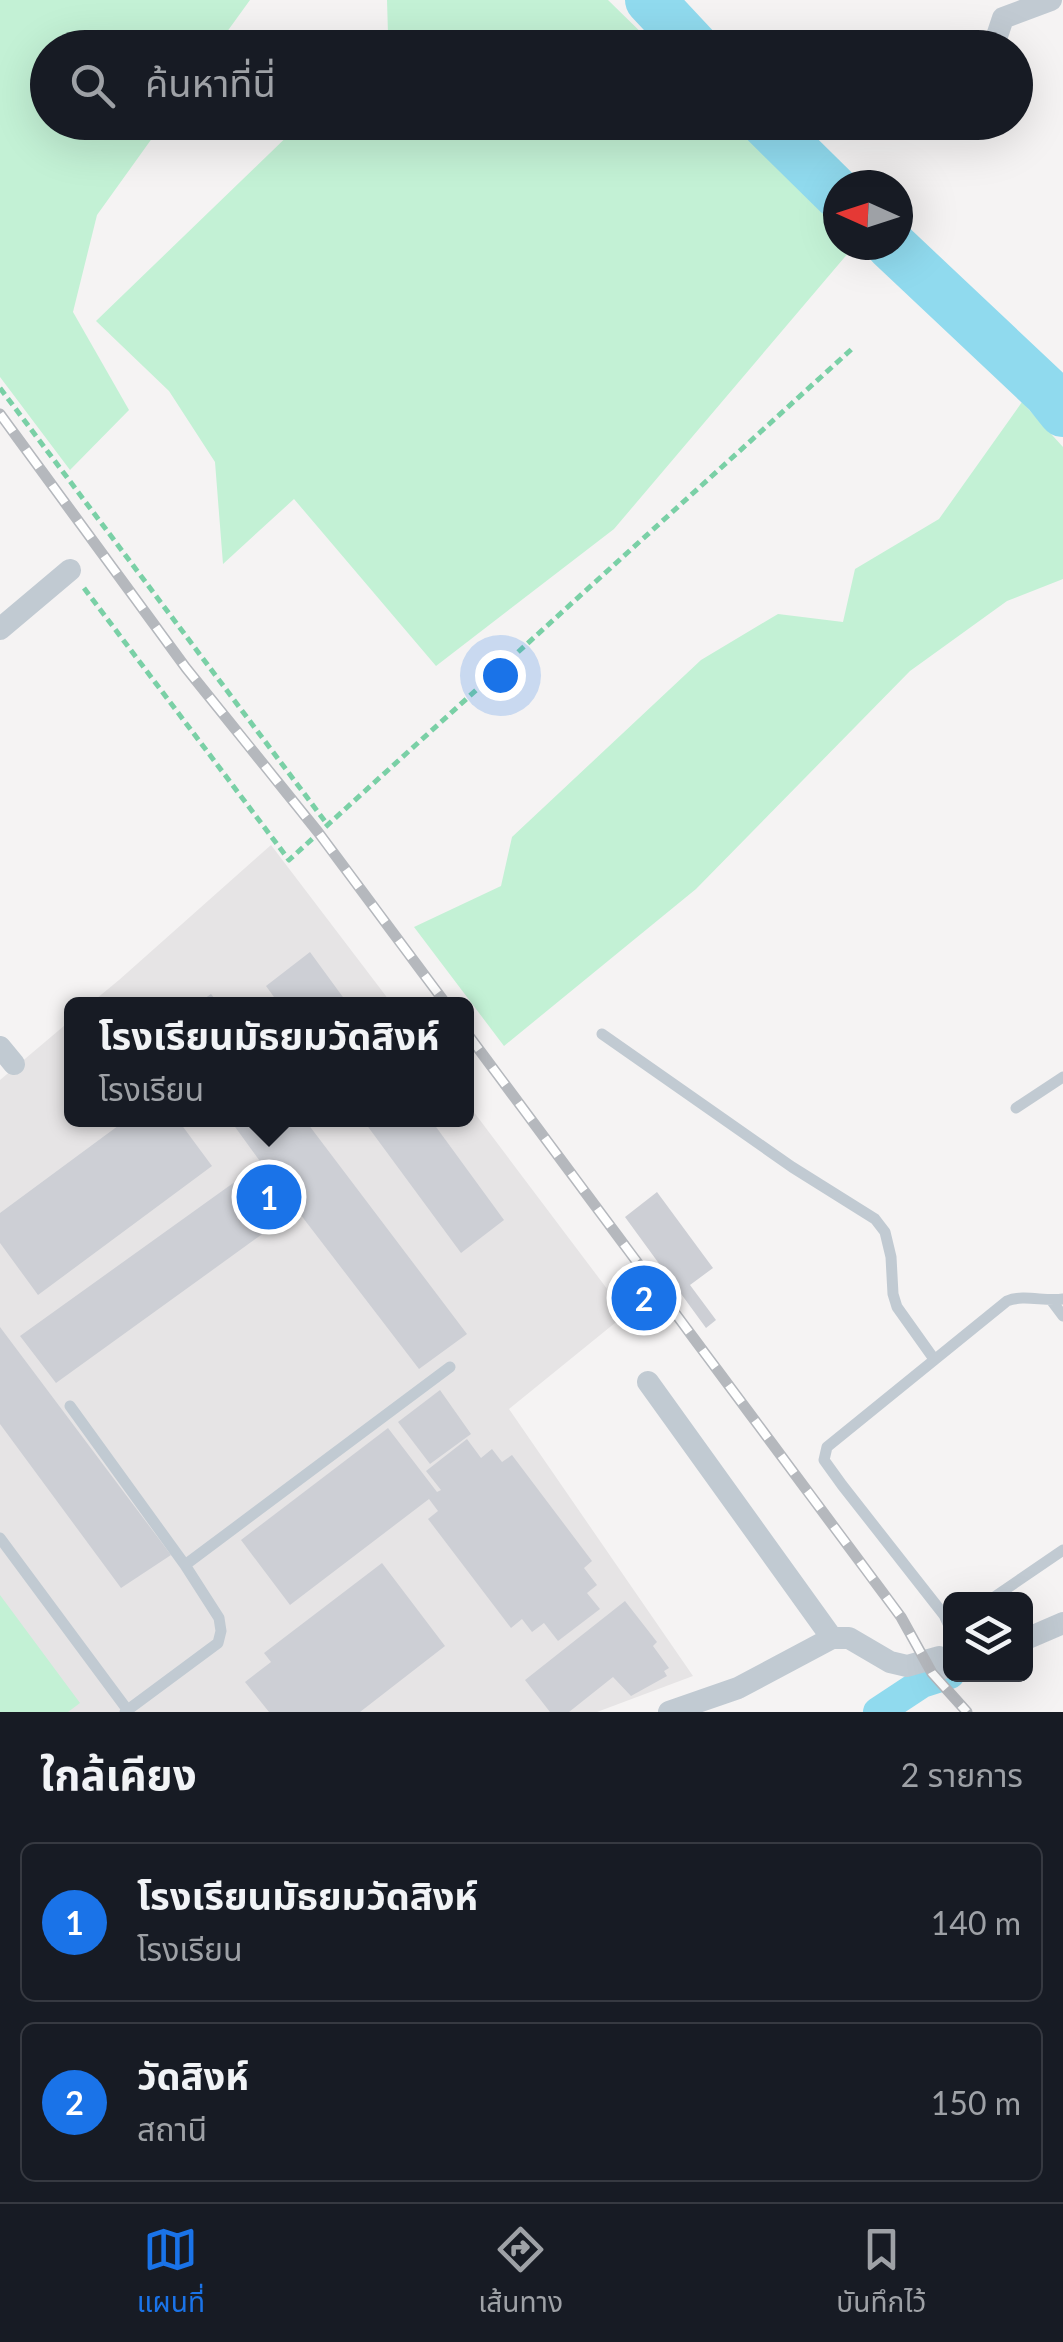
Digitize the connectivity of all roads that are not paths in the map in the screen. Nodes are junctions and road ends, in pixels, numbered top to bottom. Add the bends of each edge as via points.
1 (1051, 0) edge
2 (999, 30) edge
3 (70, 570) road end
4 (0, 629) edge
5 (602, 1034) dead end
6 (1063, 1077) edge
7 (1016, 1108) dead end
8 (1057, 1300) edge
9 (1063, 1316) edge
10 (934, 1359) junction
11 (450, 1367) dead end
12 (648, 1382) dead end
13 (70, 1406) dead end
14 (0, 1538) edge
15 (1063, 1550) edge
16 (185, 1566) junction
17 (1002, 1592) edge
18 (943, 1614) edge
19 (1063, 1622) edge
20 (1033, 1636) edge
21 (832, 1638) junction
22 (943, 1662) edge
23 (127, 1711) edge
24 (669, 1712) edge

1 - 2 street via 1003,18
3 - 4 street
5 - 10 lane via 875,1219 891,1257 892,1294
6 - 7 lane
8 - 9 lane
8 - 10 lane via 1012,1298
10 - 18 lane via 826,1446 824,1460
11 - 16 lane
12 - 21 street
13 - 16 lane
14 - 23 lane
15 - 17 lane
16 - 23 lane via 219,1618 218,1642
19 - 20 street
21 - 22 street via 849,1638 907,1666
21 - 24 street via 738,1688

